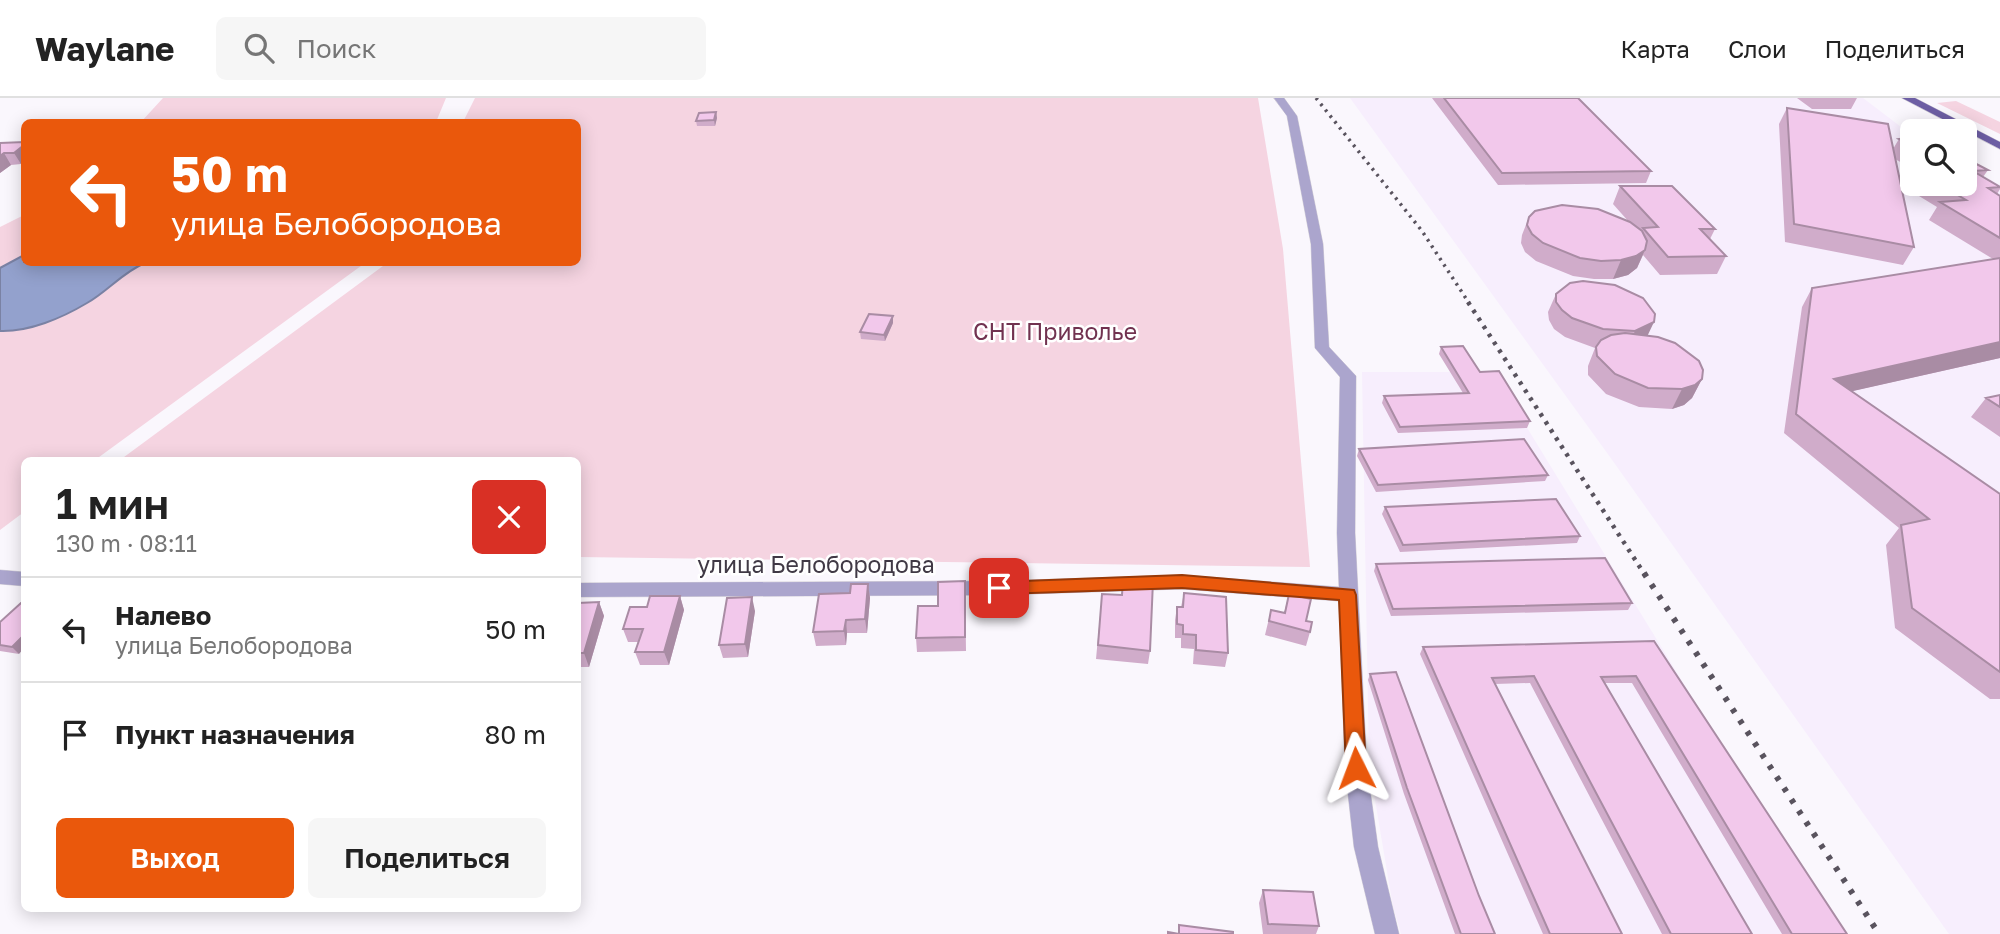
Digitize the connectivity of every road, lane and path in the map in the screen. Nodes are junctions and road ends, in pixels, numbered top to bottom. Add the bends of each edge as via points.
1 (1279, 98) edge
2 (1907, 98) edge
3 (2000, 146) edge
4 (0, 577) edge
5 (21, 579) edge
6 (581, 590) edge
7 (1348, 595) junction
8 (1387, 934) edge

1 - 7 street via 1292,116 1317,244 1322,348 1348,376
2 - 3 main road
4 - 5 street
6 - 7 street, улица Белобородова via 999,588 1182,582
7 - 8 street via 1356,768 1366,847

